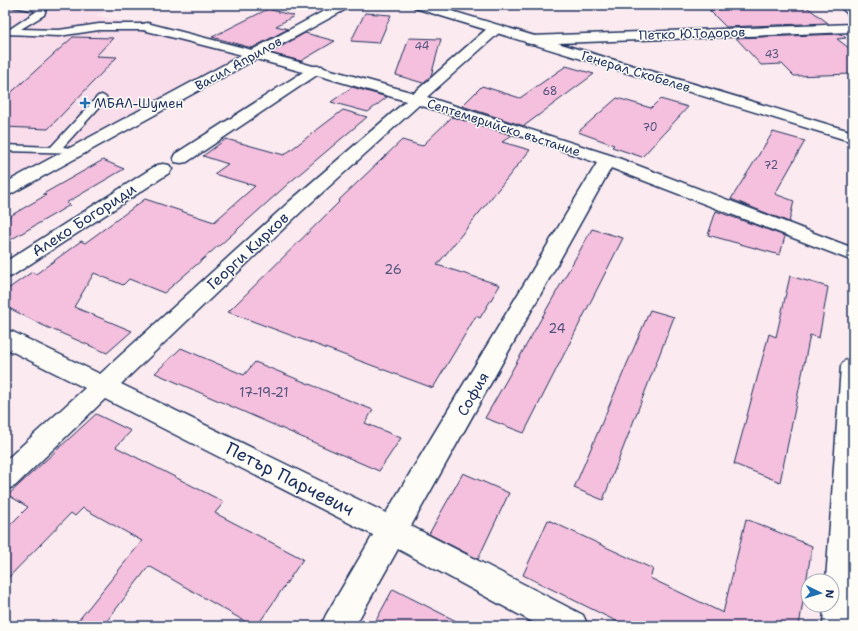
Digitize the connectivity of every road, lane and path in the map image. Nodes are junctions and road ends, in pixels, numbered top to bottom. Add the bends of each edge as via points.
1 (14, 5) edge
2 (344, 5) edge
3 (419, 5) edge
4 (844, 5) edge
5 (853, 12) edge
6 (147, 27) joint
7 (853, 28) edge
8 (495, 29) junction
9 (9, 31) edge
10 (531, 40) junction
11 (256, 54) junction
12 (317, 69) junction
13 (102, 98) dead end
14 (418, 99) junction
15 (853, 137) edge
16 (5, 148) edge
17 (54, 150) junction
18 (76, 151) junction
19 (181, 158) dead end
20 (607, 160) junction
21 (163, 169) dead end
22 (5, 190) edge
23 (853, 255) edge
24 (5, 272) edge
25 (5, 338) edge
26 (853, 366) edge
27 (103, 386) junction
28 (5, 478) edge
29 (393, 531) junction
30 (337, 626) edge
31 (572, 626) edge
32 (839, 626) edge

1 - 9 lane via 42,10
2 - 11 street, Васил Априлов
3 - 8 street, Генерал Скобелев
4 - 5 street
6 - 9 lane via 99,27 59,33
6 - 11 street, Септемврийско въстание
7 - 10 street, Петко Ю.Тодоров
8 - 10 street, Генерал Скобелев
8 - 14 street, Георги Кирков
10 - 15 street, Генерал Скобелев
11 - 12 street, Септемврийско въстание
11 - 18 street, Васил Априлов
12 - 14 street, Септемврийско въстание
12 - 19 street
13 - 17 lane
14 - 20 street, Септемврийско въстание
14 - 27 street, Георги Кирков via 296,206
16 - 17 lane
17 - 18 lane
18 - 22 street, Васил Априлов
20 - 23 street, Септемврийско въстание
20 - 29 street, София
21 - 24 street, Алеко Богориди
25 - 27 street, Петър Парчевич
26 - 32 street
27 - 28 street, Георги Кирков
27 - 29 street, Петър Парчевич
29 - 30 street, София
29 - 31 street, Петър Парчевич

